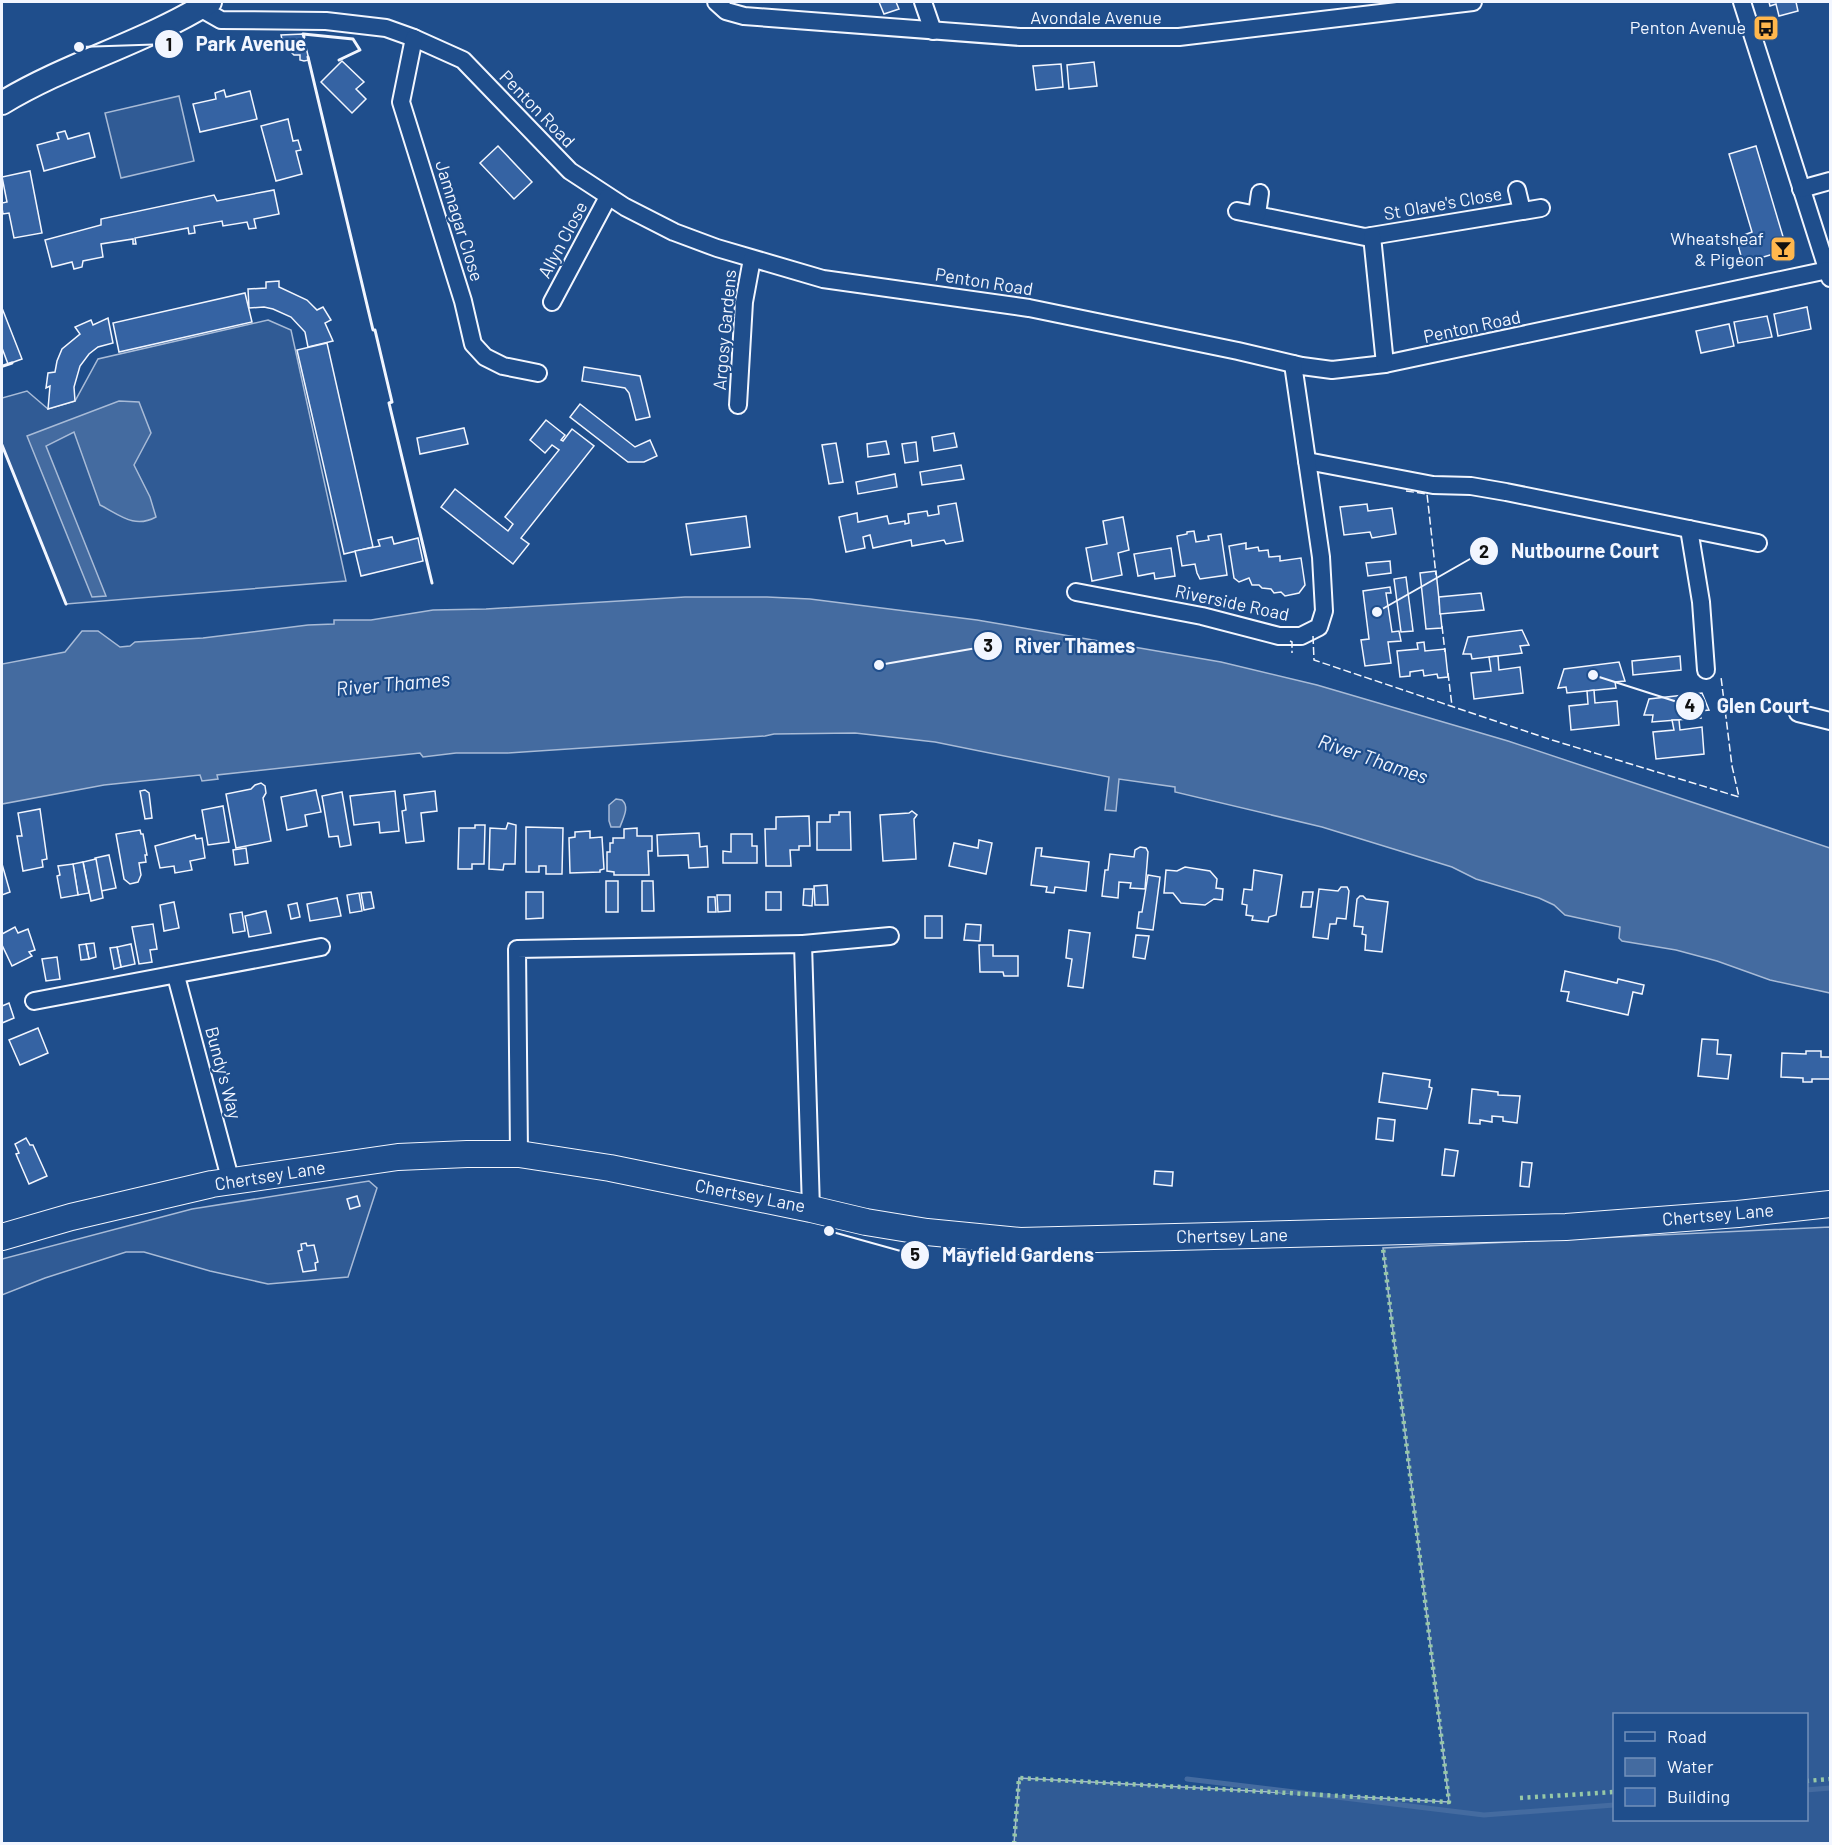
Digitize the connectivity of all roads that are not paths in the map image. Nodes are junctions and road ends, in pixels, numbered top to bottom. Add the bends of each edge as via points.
1 (716, 2) edge
2 (923, 2) edge
3 (1473, 2) edge
4 (1742, 2) edge
5 (1427, 4) edge
6 (205, 5) edge
7 (933, 31) junction
8 (414, 38) junction
9 (2, 103) edge
10 (1830, 181) edge
11 (1801, 189) junction
12 (1517, 190) dead end
13 (1260, 193) dead end
14 (608, 197) junction
15 (1541, 208) dead end
16 (1237, 211) dead end
17 (1522, 211) junction
18 (1257, 214) junction
19 (1372, 236) junction
20 (752, 259) junction
21 (1829, 274) edge
22 (552, 302) dead end
23 (1293, 364) junction
24 (1385, 364) junction
25 (538, 373) dead end
26 (738, 405) dead end
27 (1307, 461) junction
28 (1689, 529) junction
29 (1758, 543) dead end
30 (1076, 592) dead end
31 (1706, 670) dead end
32 (1798, 713) dead end
33 (1830, 721) edge
34 (890, 936) dead end
35 (803, 944) junction
36 (321, 947) dead end
37 (176, 976) junction
38 (34, 1001) dead end
39 (519, 1154) junction
40 (231, 1182) junction
41 (1830, 1204) edge
42 (811, 1209) junction
43 (2, 1237) edge

1 - 7 street, Avondale Avenue via 726,11 744,16
2 - 7 street
3 - 5 street, Avondale Avenue
4 - 11 street
5 - 7 street, Avondale Avenue via 1179,37 1020,37
6 - 8 street, Penton Road via 221,20 326,21 386,28
6 - 9 main road via 161,29 24,89
8 - 14 street, Penton Road via 463,60 570,171
8 - 25 street, Jamnagar Close via 401,102 473,344 485,357 503,366
10 - 11 street
11 - 21 street
12 - 17 street, St Olave's Close
13 - 18 street
14 - 20 street, Penton Road via 674,232
14 - 22 street, Allyn Close
15 - 17 street, St Olave's Close
16 - 18 street, St Olave's Close
17 - 19 street, St Olave's Close
18 - 19 street, St Olave's Close
19 - 24 street, St Olave's Close
20 - 23 street, Penton Road via 823,279 1029,308
20 - 26 street, Argosy Gardens via 744,302
21 - 24 street, Penton Road
23 - 24 street, Penton Road via 1332,370
23 - 27 street, Riverside Road
27 - 28 street via 1433,484 1506,492
27 - 30 street, Riverside Road via 1321,557 1324,611 1319,627 1301,636 1279,636 1202,616
28 - 29 street
28 - 31 street via 1701,602
32 - 33 street
34 - 35 street
35 - 39 street via 517,949
35 - 42 street
36 - 37 street
37 - 38 street
37 - 40 street, Bundy's Way
39 - 40 main road, Chertsey Lane via 398,1157
39 - 42 main road, Chertsey Lane via 610,1168
40 - 43 main road, Chertsey Lane via 150,1197
41 - 42 main road, Chertsey Lane via 1566,1227 1020,1241 927,1232

